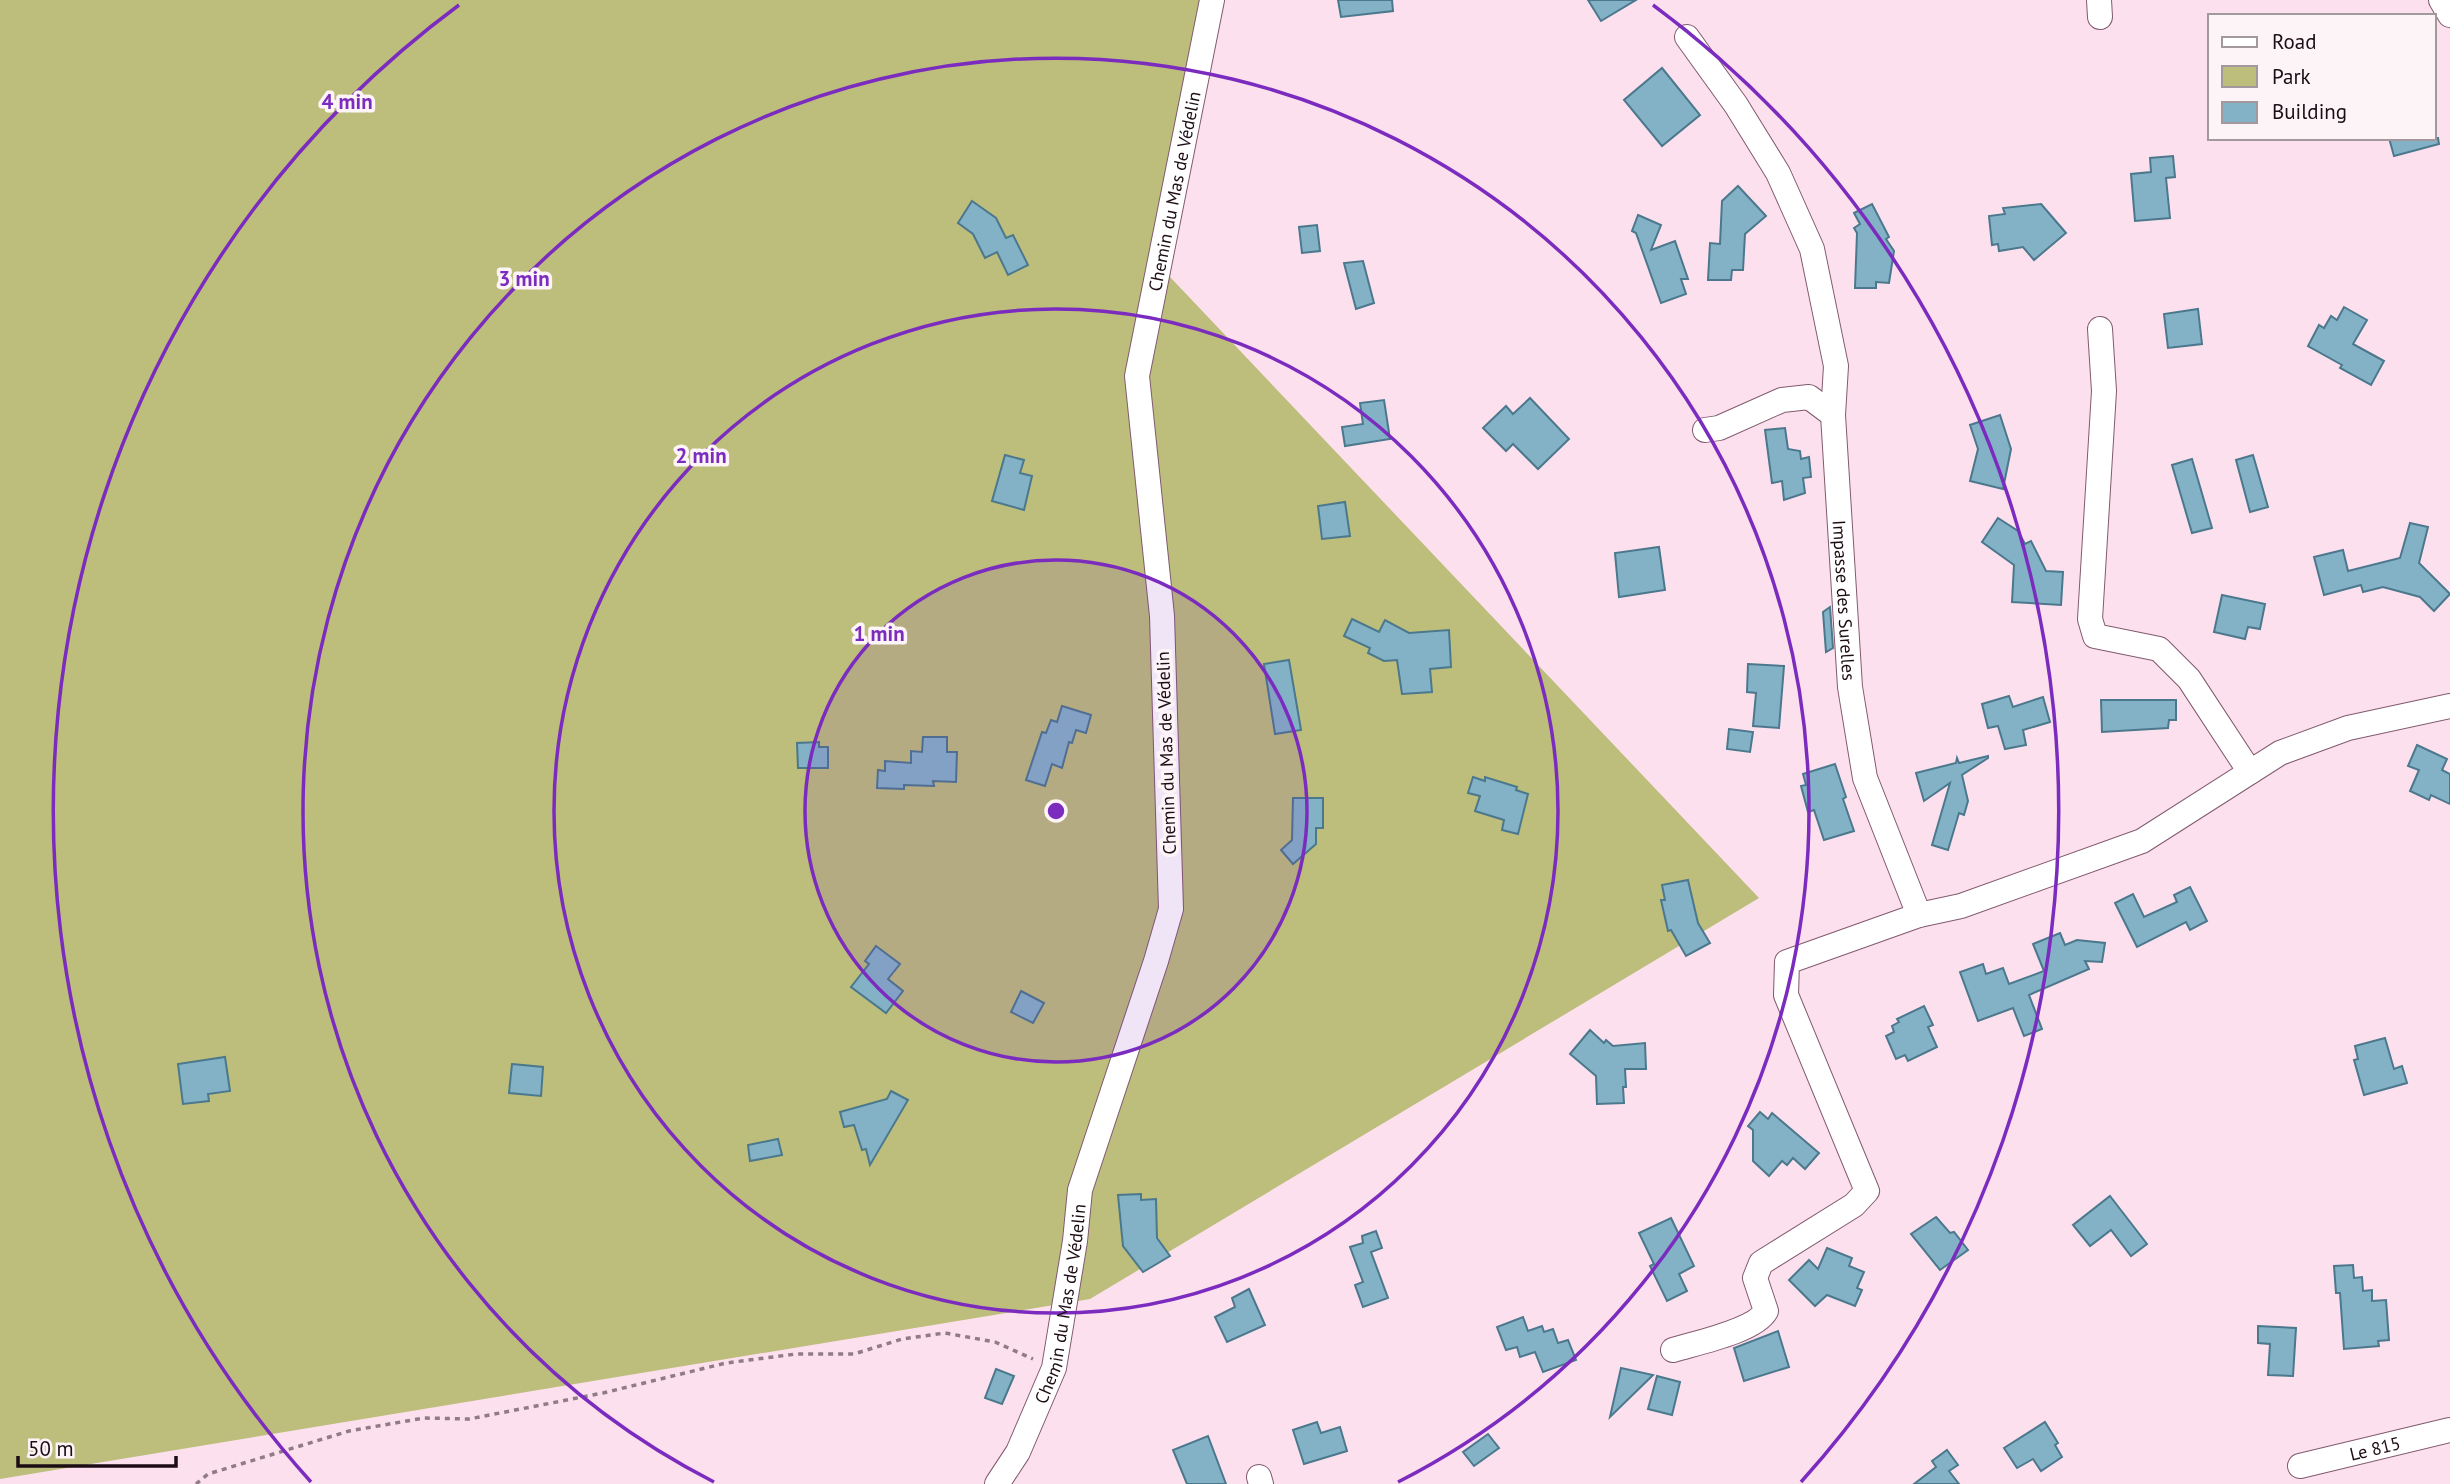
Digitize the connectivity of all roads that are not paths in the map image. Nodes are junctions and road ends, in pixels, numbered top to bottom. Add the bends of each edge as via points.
1 (1212, 0) edge
2 (2441, 0) edge
3 (2450, 15) edge
4 (1687, 37) dead end
5 (2100, 329) dead end
6 (1833, 415) junction
7 (1705, 430) dead end
8 (2450, 706) edge
9 (2250, 772) junction
10 (1919, 915) junction
11 (1673, 1350) dead end
12 (2450, 1430) edge
13 (2300, 1466) dead end
14 (997, 1484) edge

1 - 14 street, Chemin du Mas de Védelin via 1137,376 1162,616 1171,909 1080,1190 1054,1368 1018,1452
2 - 3 street
4 - 6 street, Impasse des Surelles via 1778,173 1812,249 1836,366
5 - 9 street via 2104,391 2090,619 2095,636 2159,649 2189,679
6 - 7 street via 1809,397 1796,398
6 - 10 street, Impasse des Surelles via 1850,687 1865,778
8 - 9 street via 2348,728 2280,753
9 - 10 street via 2142,841 1961,906
10 - 11 street via 1787,962 1786,995 1867,1191 1854,1205 1761,1263 1755,1278 1766,1311 1762,1319
12 - 13 street, Le 815

